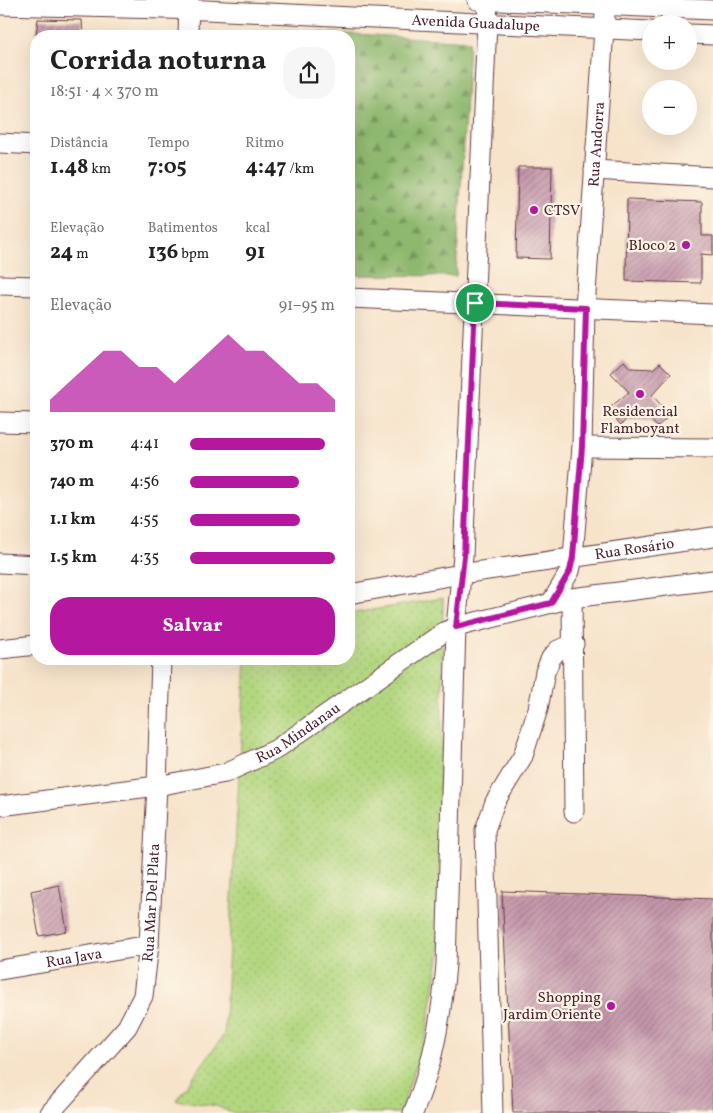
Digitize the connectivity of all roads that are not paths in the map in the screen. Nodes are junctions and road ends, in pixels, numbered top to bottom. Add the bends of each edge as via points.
1 (475, 0) edge
2 (488, 0) edge
3 (605, 3) edge
4 (0, 5) edge
5 (189, 5) edge
6 (713, 10) edge
7 (487, 23) junction
8 (604, 29) junction
9 (188, 30) edge
10 (642, 31) edge
11 (697, 34) edge
12 (713, 35) edge
13 (0, 143) edge
14 (30, 145) edge
15 (594, 170) junction
16 (713, 177) edge
17 (0, 285) edge
18 (30, 286) edge
19 (355, 298) edge
20 (475, 303) junction
21 (586, 308) junction
22 (713, 314) edge
23 (0, 422) edge
24 (30, 423) edge
25 (582, 447) junction
26 (713, 448) edge
27 (713, 536) edge
28 (573, 557) junction
29 (0, 563) edge
30 (30, 564) edge
31 (461, 574) junction
32 (713, 580) edge
33 (355, 593) edge
34 (572, 598) junction
35 (551, 603) junction
36 (456, 627) junction
37 (574, 644) junction
38 (30, 646) edge
39 (0, 649) edge
40 (161, 665) edge
41 (157, 786) junction
42 (0, 806) edge
43 (574, 812) dead end
44 (149, 945) junction
45 (0, 970) edge
46 (50, 1113) edge
47 (414, 1113) edge
48 (493, 1113) edge

1 - 2 street, Avenida Guadalupe
2 - 3 street, Avenida Guadalupe
2 - 7 street
3 - 6 street, Avenida Guadalupe
3 - 8 street, Rua Andorra
4 - 5 street, Avenida Guadalupe
5 - 7 street, Avenida Guadalupe
5 - 9 street
7 - 8 street, Avenida Guadalupe
7 - 20 street
8 - 10 street, Avenida Guadalupe
8 - 15 street, Rua Andorra
11 - 12 street
13 - 14 street
15 - 16 street
15 - 21 street, Rua Andorra
17 - 18 street
19 - 20 street
20 - 21 street
20 - 31 street
21 - 22 street
21 - 25 street, Rua Andorra
23 - 24 street
25 - 26 street
25 - 28 street, Rua Andorra
27 - 28 street, Rua Rosário
28 - 31 street, Rua Rosário
28 - 35 street, Rua Andorra via 570,571
29 - 30 street
31 - 33 street, Rua Rosário
31 - 36 street
32 - 34 street, Rua Mindanau
34 - 35 street, Rua Mindanau
34 - 37 street
35 - 36 street, Rua Mindanau
36 - 41 street, Rua Mindanau via 444,632 275,750 225,773
36 - 47 street via 444,993 434,1049
37 - 43 street
37 - 48 street via 558,650 551,658 523,756 495,802 485,830
38 - 39 street
40 - 41 street, Rua Mar Del Plata
41 - 42 street, Rua Mindanau
41 - 44 street, Rua Mar Del Plata
44 - 45 street, Rua Java
44 - 46 street, Rua Mar Del Plata via 143,996 127,1027

